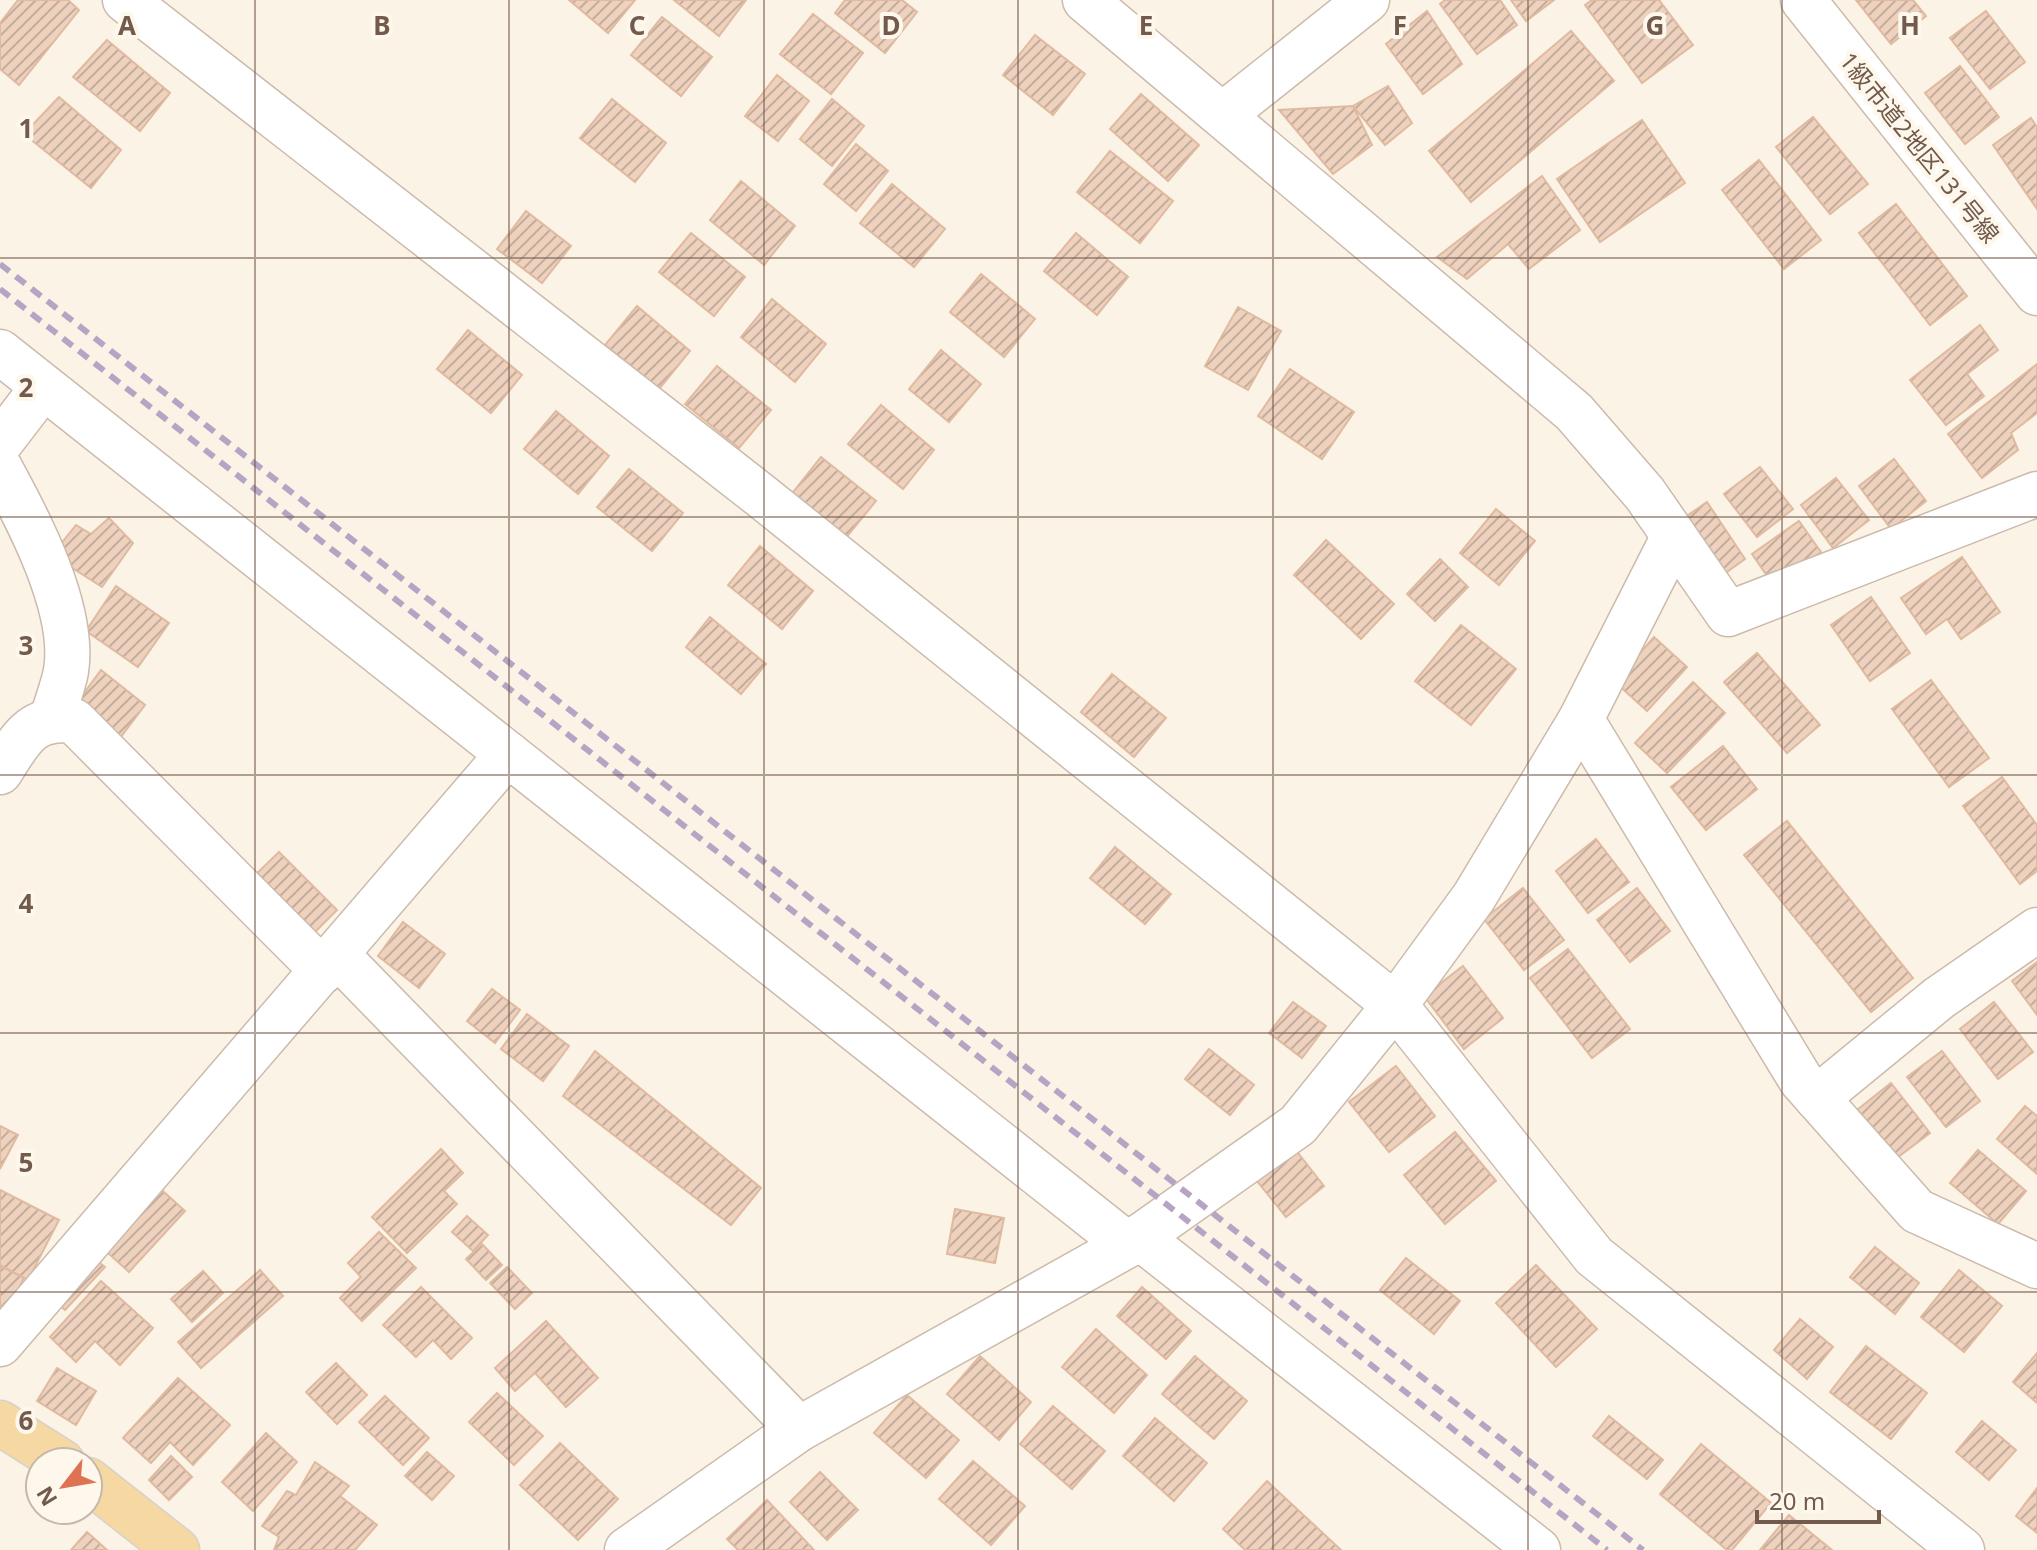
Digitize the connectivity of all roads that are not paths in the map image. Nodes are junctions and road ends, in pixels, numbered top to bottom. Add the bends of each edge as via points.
1 (125, 0) edge
2 (1085, 0) edge
3 (1367, 0) edge
4 (1803, 0) edge
5 (1224, 114) junction
6 (2037, 293) edge
7 (0, 352) edge
8 (43, 387) junction
9 (0, 443) edge
10 (0, 468) edge
11 (2037, 494) edge
12 (1674, 536) junction
13 (52, 719) junction
14 (1581, 719) junction
15 (508, 754) junction
16 (0, 772) edge
17 (2037, 930) edge
18 (330, 963) junction
19 (1395, 1005) junction
20 (1817, 1098) junction
21 (1134, 1241) junction
22 (2037, 1266) edge
23 (0, 1344) edge
24 (0, 1423) edge
25 (799, 1429) junction
26 (37, 1446) edge
27 (104, 1493) edge
28 (177, 1550) edge
29 (627, 1550) edge
30 (1538, 1550) edge
31 (1962, 1550) edge

1 - 19 street via 760,495
2 - 5 street
3 - 5 street
4 - 6 street, 1級市道2地区131号線
5 - 12 street via 1574,412
7 - 8 street
8 - 9 street
8 - 15 street
10 - 13 street via 61,605 66,670
11 - 12 street via 1728,614
12 - 14 street
13 - 16 street via 25,732
13 - 18 street via 74,721
14 - 19 street via 1474,897
14 - 20 street via 1801,1080
15 - 18 street
15 - 21 street
17 - 20 street via 1939,998
18 - 23 street
18 - 25 street
19 - 21 street via 1298,1125
19 - 31 street via 1594,1256
20 - 22 street via 1917,1211
21 - 25 street
21 - 30 street
24 - 26 main road
25 - 29 street
27 - 28 main road

